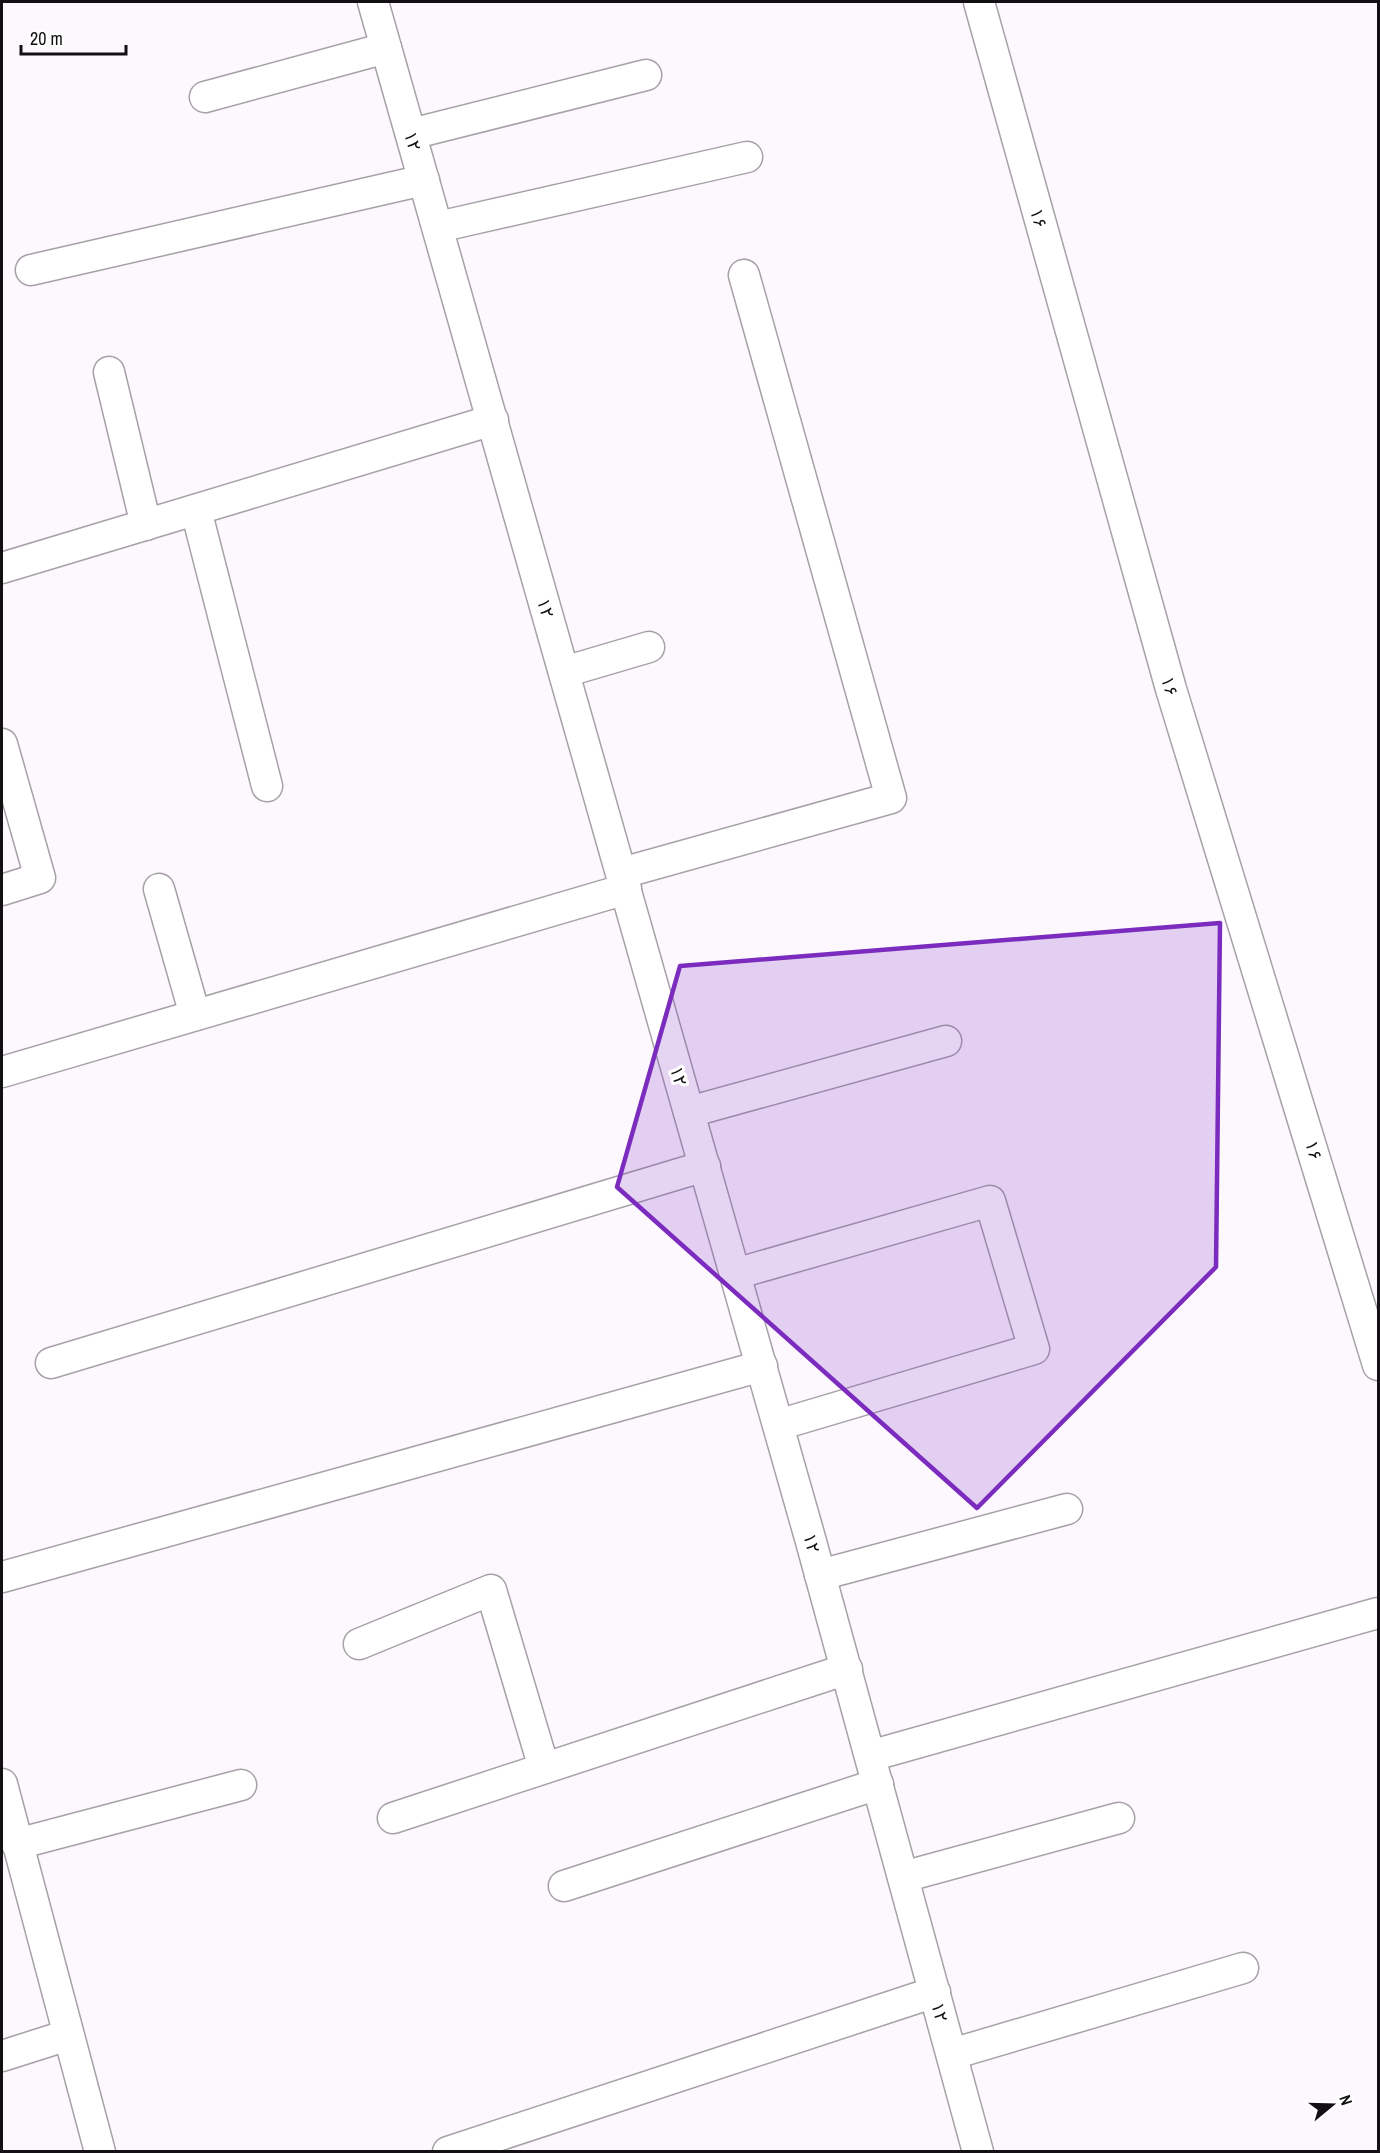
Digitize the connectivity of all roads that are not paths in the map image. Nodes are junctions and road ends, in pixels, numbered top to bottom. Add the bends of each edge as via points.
1 (373, 2) edge
2 (979, 2) edge
3 (386, 48) junction
4 (646, 75) dead end
5 (205, 96) dead end
6 (411, 134) junction
7 (747, 157) dead end
8 (424, 180) junction
9 (438, 227) junction
10 (31, 270) dead end
11 (744, 275) dead end
12 (109, 372) dead end
13 (493, 420) junction
14 (196, 510) junction
15 (146, 525) junction
16 (2, 568) edge
17 (649, 647) dead end
18 (564, 672) junction
19 (2, 744) edge
20 (267, 786) dead end
21 (623, 881) junction
22 (159, 889) dead end
23 (2, 890) edge
24 (195, 1015) junction
25 (945, 1041) dead end
26 (2, 1072) edge
27 (689, 1112) junction
28 (705, 1166) junction
29 (735, 1274) junction
30 (51, 1363) dead end
31 (1378, 1365) edge
32 (762, 1366) junction
33 (778, 1425) junction
34 (1067, 1509) dead end
35 (820, 1575) junction
36 (2, 1577) edge
37 (1378, 1613) edge
38 (359, 1644) dead end
39 (847, 1669) junction
40 (544, 1768) junction
41 (874, 1770) junction
42 (2, 1784) edge
43 (241, 1785) dead end
44 (393, 1818) dead end
45 (1119, 1818) dead end
46 (10, 1827) edge
47 (903, 1877) junction
48 (564, 1886) dead end
49 (1243, 1968) dead end
50 (934, 1992) junction
51 (68, 2035) junction
52 (952, 2054) junction
53 (2, 2056) edge
54 (100, 2151) edge
55 (447, 2151) edge
56 (978, 2151) edge

1 - 3 street, ۱۲
2 - 31 street, ۱۶ via 1171,688
3 - 5 street
3 - 6 street, ۱۲
4 - 6 street
6 - 8 street, ۱۲
7 - 9 street
8 - 9 street, ۱۲
8 - 10 street
9 - 13 street, ۱۲
11 - 21 street via 891,798
12 - 15 street
13 - 14 street
13 - 18 street, ۱۲
14 - 15 street
14 - 20 street
15 - 16 street
17 - 18 street
18 - 21 street, ۱۲
19 - 23 street via 40,878
21 - 24 street
21 - 27 street, ۱۲
22 - 24 street
24 - 26 street
25 - 27 street
27 - 28 street, ۱۲
28 - 29 street, ۱۲
28 - 30 street
29 - 32 street, ۱۲
29 - 33 street via 990,1201 1034,1349
32 - 33 street, ۱۲
32 - 36 street
33 - 35 street, ۱۲
34 - 35 street
35 - 39 street, ۱۲
37 - 41 street
38 - 40 street via 491,1590
39 - 40 street
39 - 41 street, ۱۲
40 - 44 street
41 - 47 street, ۱۲
41 - 48 street
42 - 46 street
43 - 46 street
45 - 47 street
46 - 51 street
47 - 50 street, ۱۲
49 - 52 street
50 - 52 street, ۱۲
50 - 55 street
51 - 53 street
51 - 54 street
52 - 56 street, ۱۲

